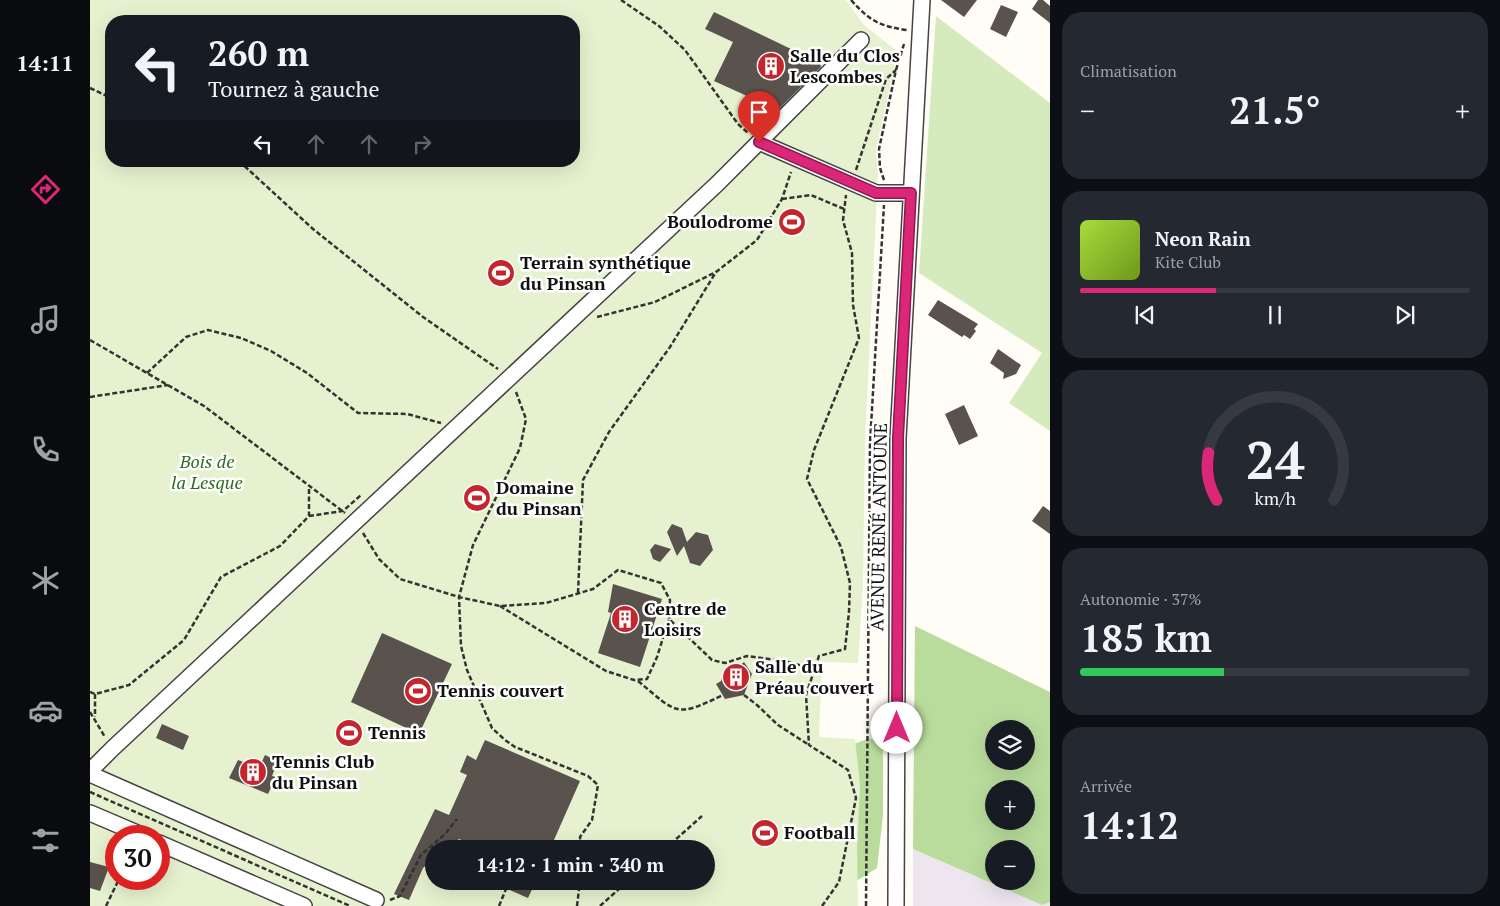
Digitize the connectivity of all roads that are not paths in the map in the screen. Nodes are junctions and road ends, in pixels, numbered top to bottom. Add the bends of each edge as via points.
1 (917, 2) edge
2 (861, 40) dead end
3 (759, 142) junction
4 (911, 193) junction
5 (90, 774) edge
6 (90, 812) edge
7 (119, 825) edge
8 (170, 847) edge
9 (380, 903) edge
10 (304, 906) edge
11 (357, 906) edge
12 (896, 906) edge

1 - 4 street, AVENUE RENÉ ANTOUNE
2 - 3 street
3 - 4 street via 876,193
3 - 5 street
4 - 12 street, AVENUE RENÉ ANTOUNE via 898,438
5 - 9 street
6 - 7 street
8 - 10 street
9 - 11 street via 365,898

